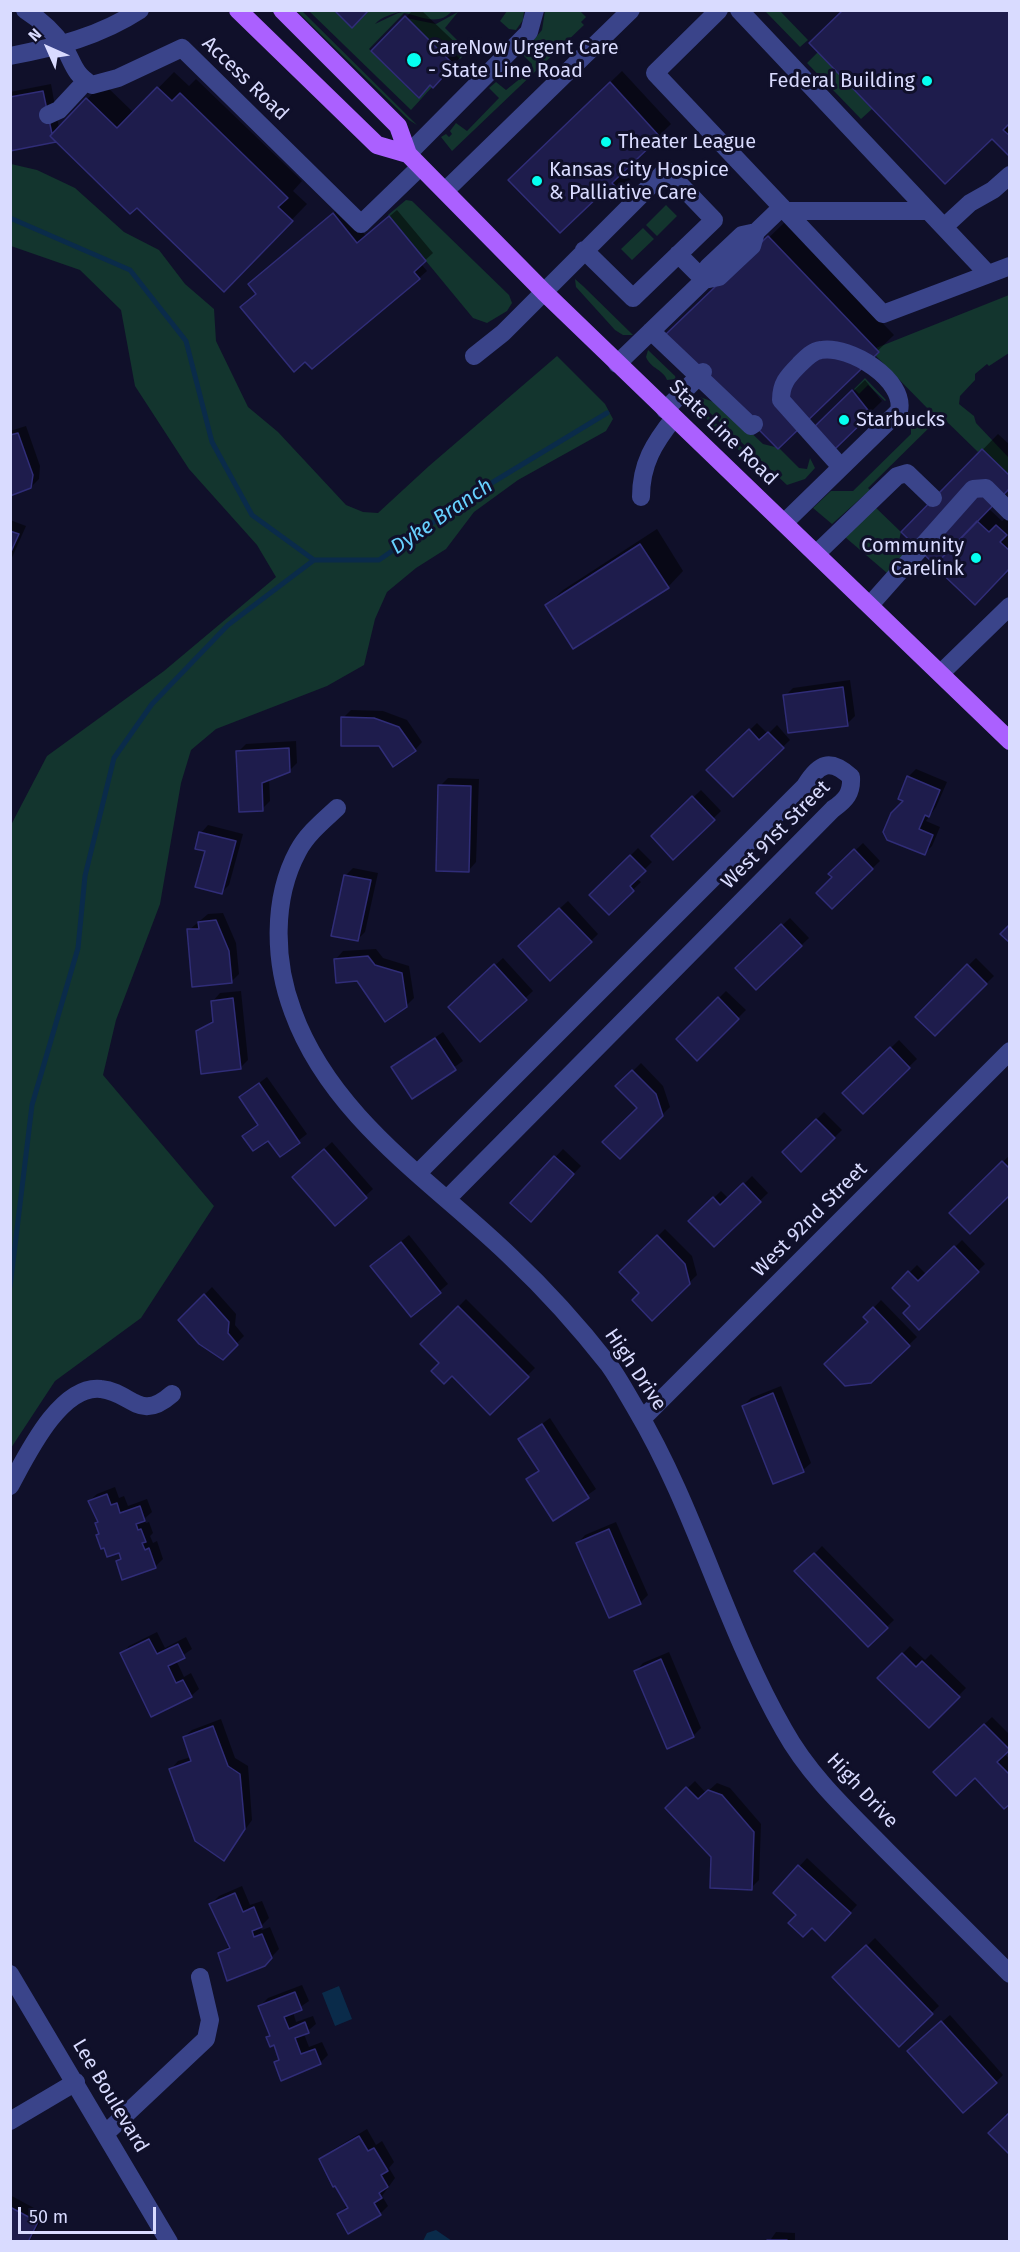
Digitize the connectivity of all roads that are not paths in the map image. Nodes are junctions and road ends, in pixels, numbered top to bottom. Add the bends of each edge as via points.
1 (25, 10) edge
2 (140, 10) edge
3 (238, 10) edge
4 (282, 10) edge
5 (535, 10) edge
6 (631, 10) edge
7 (719, 10) edge
8 (739, 10) edge
9 (63, 45) junction
10 (10, 56) edge
11 (86, 81) junction
12 (48, 115) dead end
13 (414, 161) junction
14 (1010, 175) edge
15 (445, 190) junction
16 (784, 209) junction
17 (928, 211) junction
18 (944, 227) junction
19 (584, 250) junction
20 (678, 254) junction
21 (1010, 266) edge
22 (988, 274) junction
23 (704, 280) junction
24 (544, 292) junction
25 (651, 331) junction
26 (474, 356) dead end
27 (617, 364) junction
28 (701, 374) junction
29 (670, 414) junction
30 (754, 424) dead end
31 (841, 467) junction
32 (641, 497) dead end
33 (933, 498) dead end
34 (1010, 512) edge
35 (784, 523) junction
36 (816, 554) junction
37 (870, 605) junction
38 (1010, 606) edge
39 (941, 673) junction
40 (1010, 741) edge
41 (337, 808) dead end
42 (1010, 1051) edge
43 (418, 1173) junction
44 (447, 1199) junction
45 (172, 1394) dead end
46 (642, 1419) junction
47 (10, 1486) edge
48 (10, 1974) edge
49 (1010, 1974) edge
50 (200, 1977) dead end
51 (76, 2082) junction
52 (10, 2121) edge
53 (106, 2133) junction
54 (169, 2241) edge

1 - 9 street
2 - 9 street via 107,29
3 - 13 main road, State Line Road via 377,145
4 - 13 main road, State Line Road via 398,126
5 - 13 street, Access Road via 528,32
6 - 15 street
7 - 16 street via 655,73
8 - 17 street
9 - 10 street
9 - 11 street via 78,76
11 - 12 street via 59,110
11 - 13 street, Access Road via 92,85 118,78 182,48 360,230
13 - 15 main road, State Line Road
14 - 18 street
15 - 24 main road, State Line Road
16 - 17 street
16 - 22 street via 883,314
16 - 23 street via 756,232 752,246 718,278
17 - 18 street
18 - 22 street
19 - 20 street via 633,298
19 - 20 street via 666,170 714,219
19 - 24 street
20 - 23 street
21 - 22 street
23 - 25 street
24 - 26 street
24 - 27 main road, State Line Road
25 - 27 street
25 - 28 street
27 - 29 main road, State Line Road
28 - 29 street
28 - 30 street via 751,426
29 - 32 street via 647,456
29 - 35 main road, State Line Road
31 - 31 street via 899,411 899,395 870,364 846,351 820,350 809,355 783,382 781,400
31 - 35 street
33 - 36 street via 907,473 897,476
34 - 37 street via 986,488 974,489
35 - 36 main road, State Line Road
36 - 37 main road, State Line Road
37 - 39 main road, State Line Road
38 - 39 street
39 - 40 main road, State Line Road
41 - 43 street, High Drive via 299,849 282,887 279,933 283,980 299,1027 323,1073 350,1107
42 - 46 street, West 92nd Street
43 - 44 street, High Drive
43 - 44 street, West 91st Street via 805,786 814,771 824,765 840,766 851,777 851,789 845,800
44 - 46 street, High Drive via 513,1259 575,1325 612,1369
45 - 47 street via 162,1403 146,1407 101,1389 85,1391 47,1424
46 - 49 street, High Drive via 665,1459 737,1634 795,1749 852,1815
48 - 51 street, Lee Boulevard
50 - 53 street via 210,2020 206,2039
51 - 52 street
51 - 53 street, Lee Boulevard
53 - 54 street, Lee Boulevard

